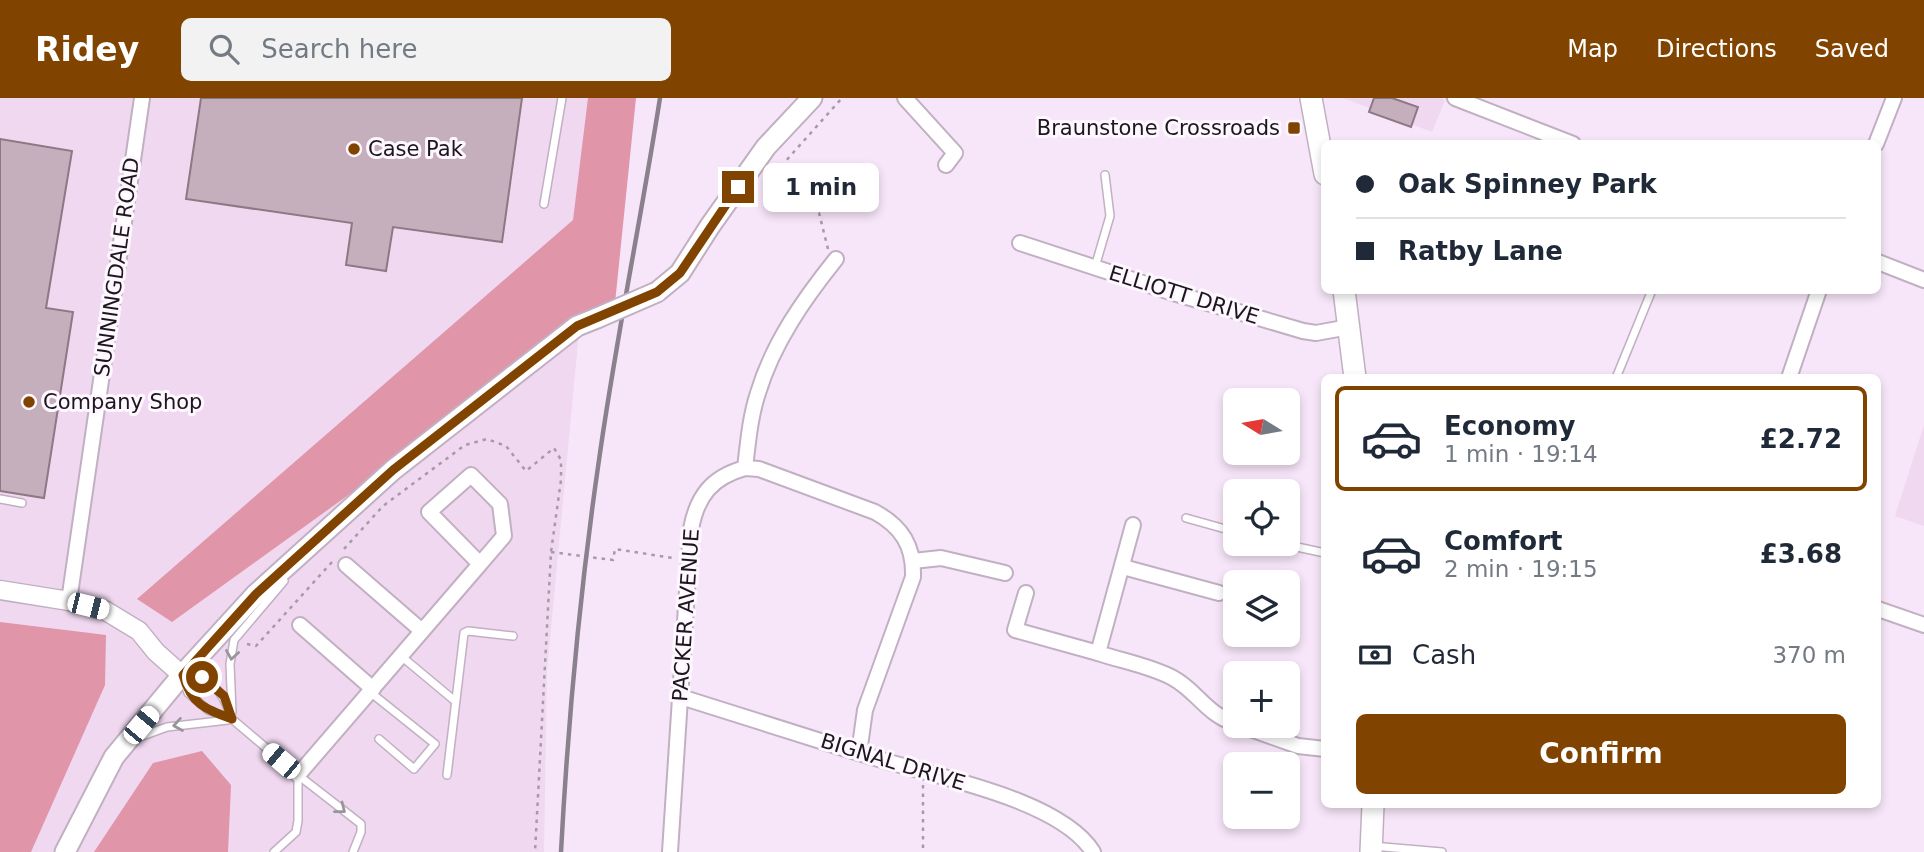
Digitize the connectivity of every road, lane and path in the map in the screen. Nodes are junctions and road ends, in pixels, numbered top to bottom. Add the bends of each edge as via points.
1 (142, 98) edge
2 (562, 98) edge
3 (812, 98) edge
4 (842, 98) edge
5 (905, 98) edge
6 (1311, 98) edge
7 (1455, 98) edge
8 (1894, 98) edge
9 (1563, 140) edge
10 (1878, 140) edge
11 (1321, 152) edge
12 (946, 165) dead end
13 (1105, 175) dead end
14 (544, 204) dead end
15 (1020, 243) dead end
16 (836, 258) joint
17 (1881, 263) edge
18 (1095, 267) junction
19 (1924, 280) edge
20 (1344, 294) edge
21 (1650, 294) edge
22 (1818, 294) edge
23 (1349, 327) junction
24 (1355, 374) edge
25 (1618, 374) edge
26 (1789, 374) edge
27 (745, 468) junction
28 (0, 499) edge
29 (22, 503) dead end
30 (1186, 518) dead end
31 (332, 525) junction
32 (1133, 526) dead end
33 (1223, 528) edge
34 (1300, 548) edge
35 (551, 552) dead end
36 (1321, 552) edge
37 (689, 561) junction
38 (914, 561) junction
39 (480, 564) junction
40 (346, 565) dead end
41 (1123, 567) junction
42 (1005, 573) dead end
43 (0, 590) edge
44 (1026, 593) dead end
45 (1219, 593) dead end
46 (69, 601) junction
47 (1881, 610) edge
48 (300, 625) dead end
49 (1924, 625) edge
50 (422, 631) junction
51 (513, 636) dead end
52 (1098, 653) junction
53 (401, 656) junction
54 (183, 675) junction
55 (371, 690) junction
56 (681, 697) junction
57 (455, 701) junction
58 (1223, 717) edge
59 (232, 719) junction
60 (1276, 738) edge
61 (379, 739) dead end
62 (127, 742) junction
63 (1321, 749) edge
64 (859, 753) junction
65 (922, 772) junction
66 (298, 775) junction
67 (447, 775) dead end
68 (1373, 808) edge
69 (1371, 849) edge
70 (65, 852) edge
71 (274, 852) edge
72 (353, 852) edge
73 (670, 852) edge
74 (923, 852) edge
75 (1093, 852) edge
76 (1442, 852) edge

1 - 46 street, SUNNINGDALE ROAD
2 - 14 lane
3 - 31 main road, bridge via 766,148 680,273 657,292 577,326 414,453
4 - 16 path via 767,182 819,213 829,254
5 - 12 street via 955,153
6 - 11 main road
7 - 9 street
8 - 10 street
13 - 18 lane via 1110,216
15 - 18 street, ELLIOTT DRIVE
16 - 27 street via 808,294 770,362 749,430
17 - 19 street
18 - 23 street, ELLIOTT DRIVE via 1303,331
20 - 23 main road
21 - 25 lane
22 - 26 street
23 - 24 main road
27 - 37 street, PACKER AVENUE via 711,485 695,508
27 - 38 street via 760,469 888,519 909,543
28 - 29 lane
30 - 33 lane
31 - 54 main road via 256,594
31 -> 59 lane via 234,640
32 - 41 street
34 - 36 lane
35 - 37 path via 613,560 615,549
37 - 56 street, PACKER AVENUE
38 - 42 street via 941,558
38 - 64 street via 913,577 865,710
39 - 39 street via 429,512 471,475 500,504 504,536
39 - 50 street
40 - 50 street
41 - 45 street
41 - 52 street
43 - 46 street
44 - 52 street via 1015,630
46 - 54 street via 106,611 139,631
47 - 49 street
48 - 55 street
50 - 53 street
51 - 57 lane via 464,633
52 - 58 street via 1171,677
53 - 55 street
53 - 57 lane
54 - 59 lane via 188,693 208,710
54 - 59 lane via 202,677 224,696
54 - 62 main road
55 - 61 lane via 435,744 414,769
55 - 66 street
56 - 64 street, BIGNAL DRIVE
56 - 73 street, PACKER AVENUE
57 - 67 lane
59 -> 62 lane via 167,727
59 - 66 lane
60 - 63 street
62 - 70 main road via 114,757
64 - 65 street, BIGNAL DRIVE
65 - 74 path
65 - 75 street, BIGNAL DRIVE via 1002,794 1045,814
66 - 71 lane via 296,832
66 -> 72 lane via 361,824
68 - 69 main road
69 - 76 lane

